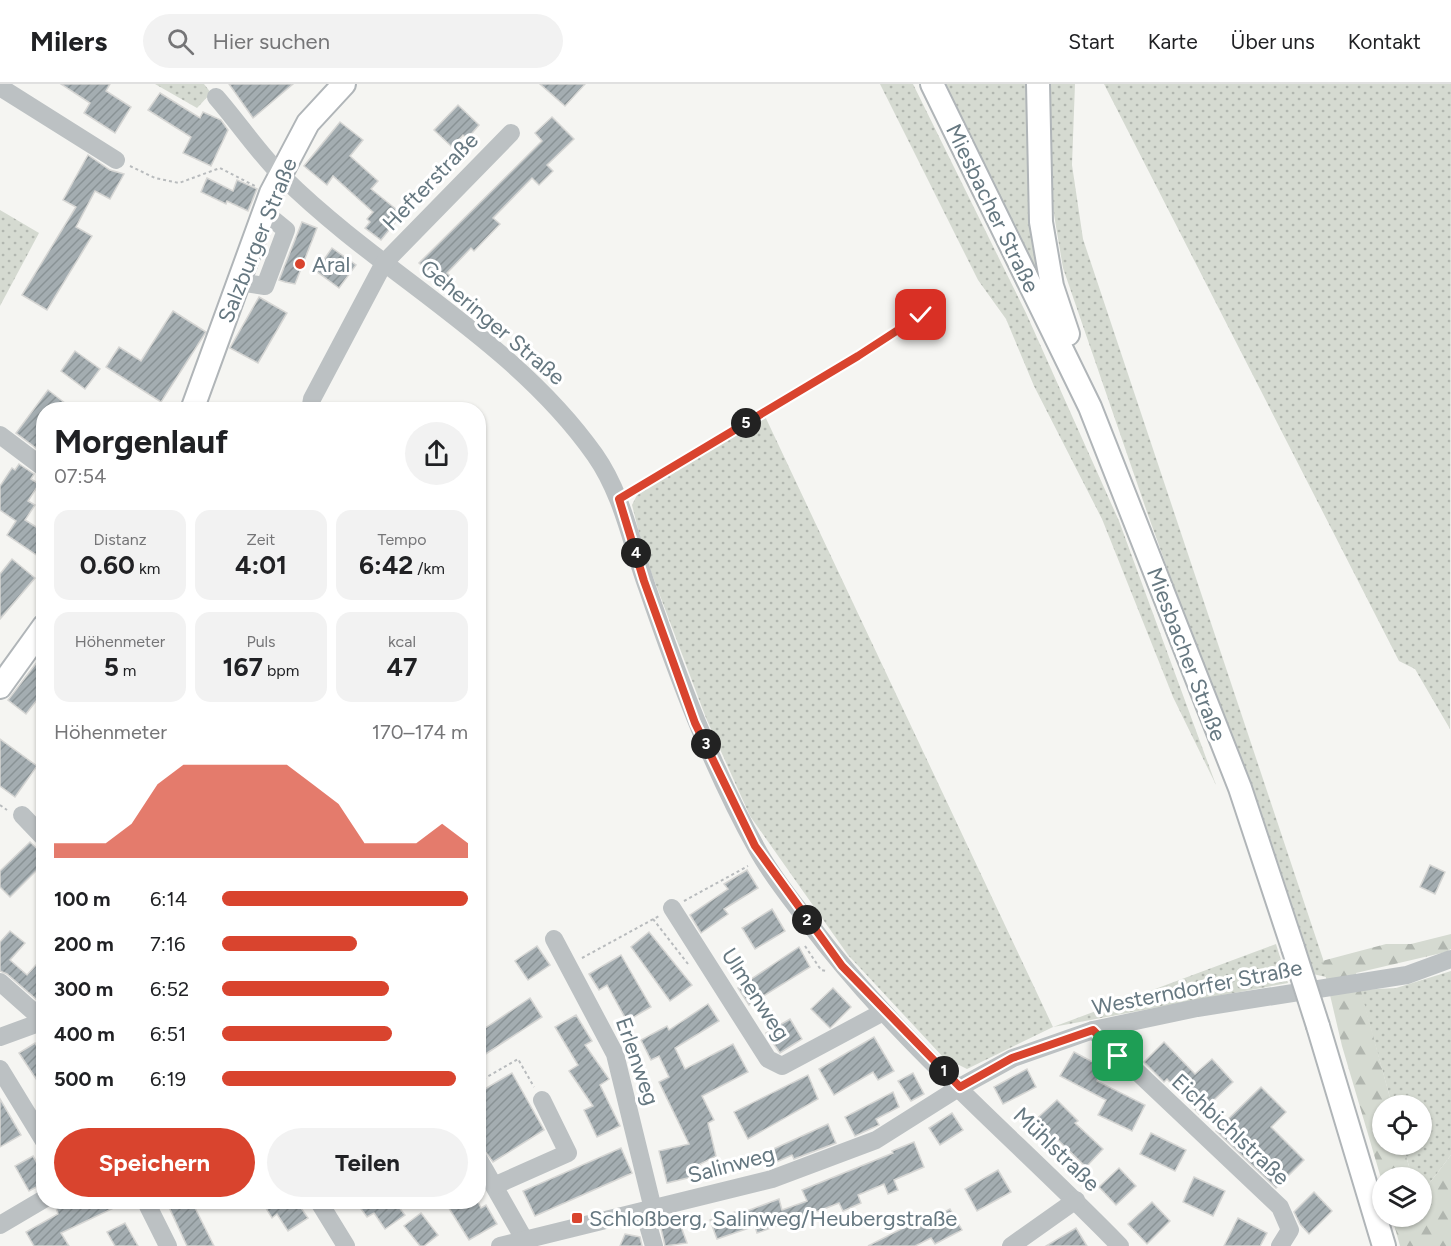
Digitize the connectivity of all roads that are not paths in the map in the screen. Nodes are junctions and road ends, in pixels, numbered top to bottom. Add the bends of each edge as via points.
1 (344, 84) edge
2 (932, 84) edge
3 (1038, 84) edge
4 (0, 87) edge
5 (216, 97) dead end
6 (511, 133) dead end
7 (116, 160) road end
8 (272, 193) junction
9 (384, 263) junction
10 (195, 402) edge
11 (311, 402) edge
12 (1090, 407) junction
13 (0, 435) edge
14 (36, 462) edge
15 (36, 637) edge
16 (0, 687) edge
17 (22, 814) dead end
18 (36, 829) edge
19 (672, 908) dead end
20 (554, 939) dead end
21 (1451, 959) edge
22 (0, 982) edge
23 (883, 1012) junction
24 (36, 1014) edge
25 (36, 1024) edge
26 (1093, 1030) junction
27 (0, 1037) edge
28 (0, 1069) edge
29 (960, 1087) junction
30 (542, 1100) road end
31 (36, 1128) edge
32 (486, 1170) edge
33 (496, 1185) junction
34 (1076, 1200) junction
35 (36, 1205) edge
36 (150, 1209) edge
37 (323, 1209) edge
38 (648, 1210) junction
39 (0, 1225) edge
40 (524, 1239) junction
41 (168, 1246) edge
42 (346, 1246) edge
43 (500, 1246) edge
44 (654, 1246) edge
45 (1011, 1246) edge
46 (1120, 1246) edge
47 (1280, 1246) edge
48 (1384, 1246) edge

1 - 8 main road, Salzburger Straße via 308,123
2 - 12 main road, Miesbacher Straße
3 - 12 main road via 1041,222 1052,286
4 - 7 street
5 - 8 street, Geheringer Straße
6 - 9 street, Hefterstraße
8 - 9 street, Geheringer Straße
8 - 10 main road, Salzburger Straße
9 - 11 street, Hefterstraße
9 - 23 street, Geheringer Straße via 474,332 553,404 597,457 619,499 695,723 755,846 842,966
12 - 48 main road, Miesbacher Straße, bridge via 1240,788 1318,1026
13 - 14 street
15 - 16 main road
17 - 18 street
19 - 23 street, Ulmenweg via 768,1059 782,1066
20 - 38 street, Erlenweg via 615,1054
21 - 26 street, Westerndorfer Straße via 1407,975 1197,1008
22 - 24 street
23 - 29 street, Geheringer Straße
25 - 27 street
26 - 29 street, Westerndorfer Straße via 1012,1058
26 - 47 street, Eichbichlstraße via 1280,1207 1290,1230
28 - 31 street
29 - 34 street, Mühlstraße
29 - 38 street, Salinweg via 894,1131 856,1148 772,1179
30 - 33 street via 568,1153
32 - 33 street
33 - 40 street
34 - 45 street
34 - 46 street, Mühlstraße
35 - 39 street
36 - 41 street
37 - 42 street
38 - 40 street, Salinweg
38 - 44 street, Erlenweg
40 - 43 street, Salinweg

